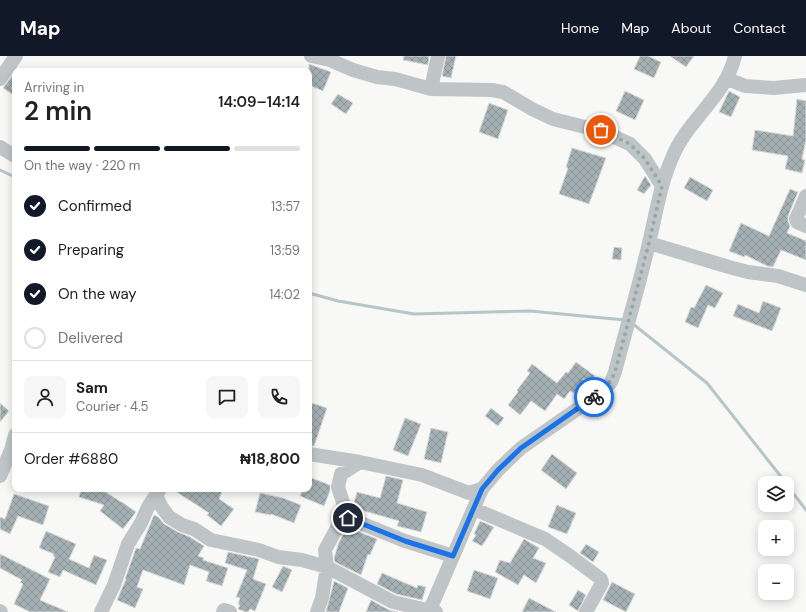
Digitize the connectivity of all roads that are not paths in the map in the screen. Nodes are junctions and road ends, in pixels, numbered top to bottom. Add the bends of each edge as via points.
1 (16, 56) edge
2 (311, 56) edge
3 (438, 56) edge
4 (735, 56) edge
5 (0, 79) edge
6 (728, 79) junction
7 (806, 85) edge
8 (431, 89) junction
9 (0, 147) edge
10 (12, 154) edge
11 (662, 186) junction
12 (806, 196) edge
13 (806, 226) edge
14 (649, 243) junction
15 (806, 285) edge
16 (12, 446) edge
17 (312, 454) edge
18 (360, 462) junction
19 (0, 476) edge
20 (482, 489) junction
21 (158, 492) edge
22 (474, 509) junction
23 (348, 518) junction
24 (453, 556) junction
25 (327, 567) junction
26 (432, 611) edge
27 (100, 612) edge
28 (223, 612) edge
29 (230, 612) edge
30 (317, 612) edge
31 (586, 612) edge

1 - 5 street
2 - 8 street via 377,77
3 - 8 street
4 - 6 street
6 - 7 street via 745,86 774,88
6 - 11 street via 686,133 672,157
8 - 11 street via 502,92 553,119 601,130 630,144 645,159
9 - 10 street
11 - 14 street
12 - 13 street via 796,219
14 - 15 street via 748,272 778,276
14 - 20 street via 611,382 602,392 521,448
16 - 19 street
17 - 18 street
18 - 20 street via 422,476 469,493
18 - 23 street via 341,474 338,486
20 - 22 street
21 - 25 street via 169,517 211,540
21 - 27 street via 128,544 114,585
22 - 24 street
22 - 31 street via 545,539 601,579 602,583
23 - 24 street via 405,541
23 - 25 street via 338,526 325,550
24 - 26 street
25 - 26 street via 394,602
25 - 30 street
28 - 29 street

